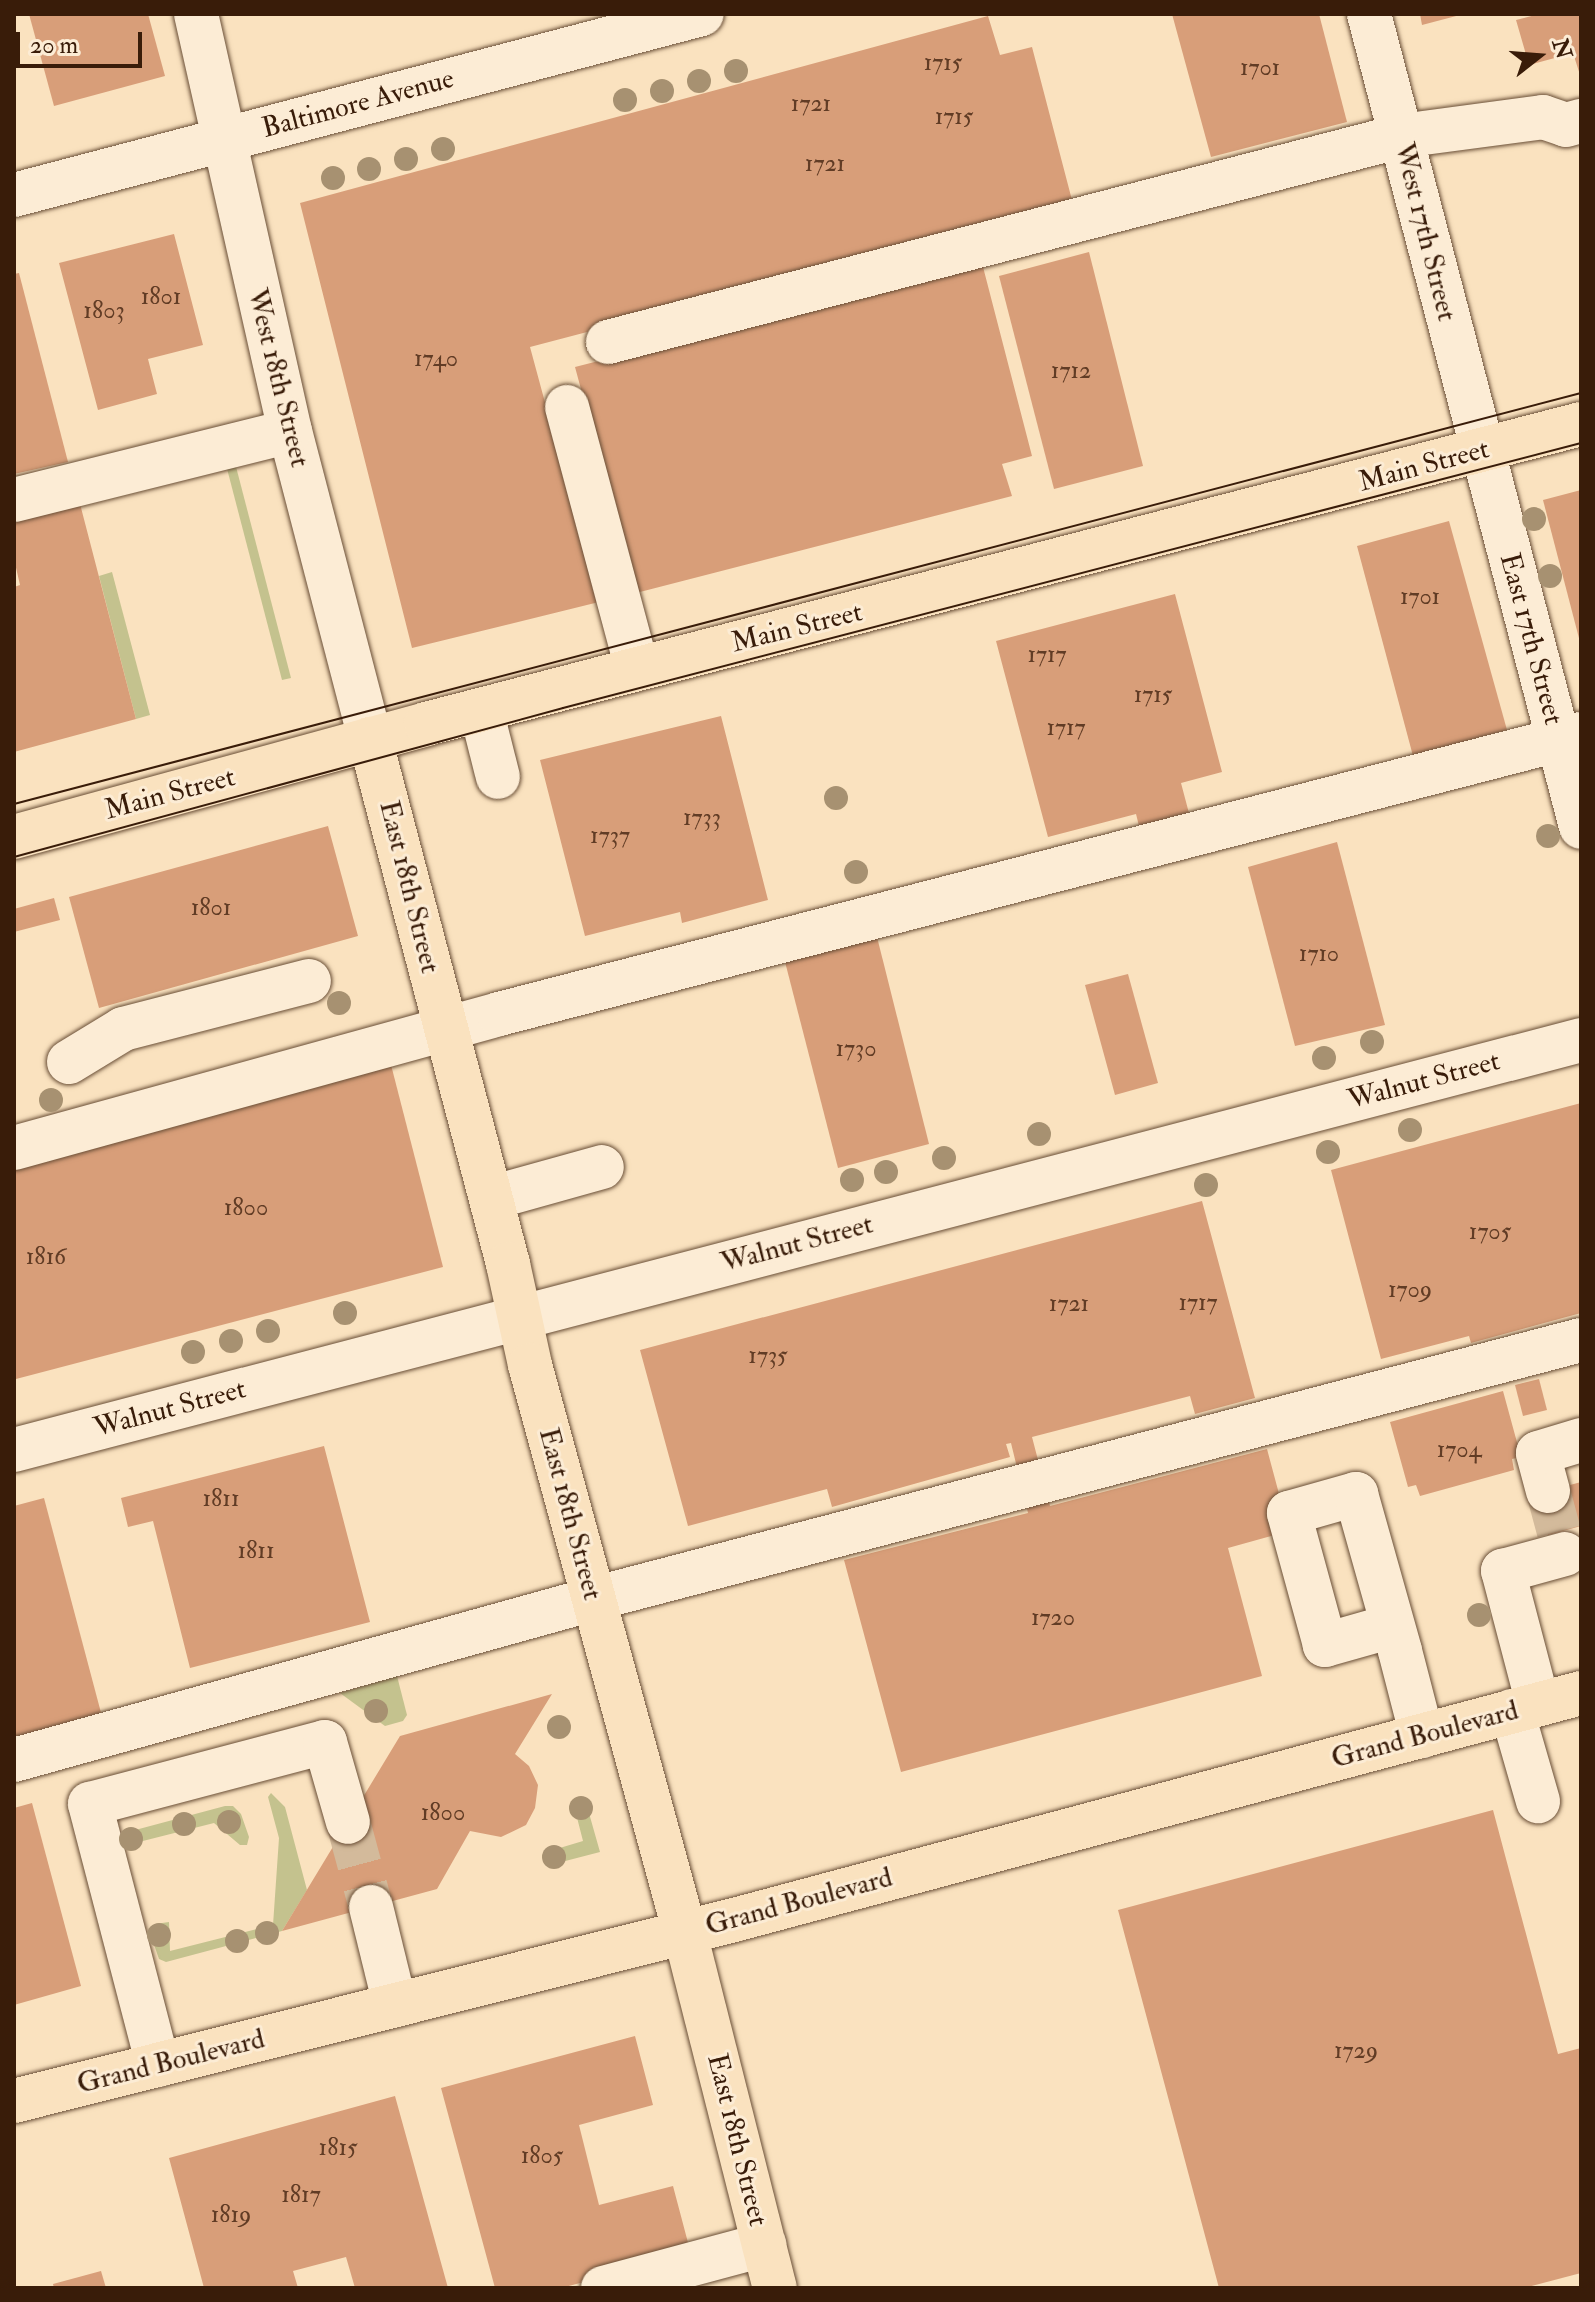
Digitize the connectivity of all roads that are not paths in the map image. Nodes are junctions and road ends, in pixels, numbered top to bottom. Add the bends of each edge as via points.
1 (196, 14) edge
2 (702, 14) edge
3 (1369, 14) edge
4 (1581, 121) edge
5 (1401, 136) junction
6 (223, 139) junction
7 (14, 195) edge
8 (608, 342) dead end
9 (567, 407) dead end
10 (1581, 424) edge
11 (290, 431) junction
12 (1481, 450) junction
13 (14, 500) edge
14 (637, 669) junction
15 (481, 710) junction
16 (1570, 738) edge
17 (370, 739) junction
18 (498, 777) dead end
19 (1581, 827) edge
20 (14, 837) edge
21 (309, 981) dead end
22 (446, 1030) junction
23 (1581, 1040) edge
24 (69, 1062) dead end
25 (14, 1148) edge
26 (602, 1167) dead end
27 (491, 1198) junction
28 (520, 1316) junction
29 (1581, 1340) edge
30 (1580, 1444) edge
31 (14, 1450) edge
32 (1563, 1532) edge
33 (593, 1599) junction
34 (1392, 1626) dead end
35 (1581, 1693) edge
36 (1525, 1708) junction
37 (1422, 1736) junction
38 (14, 1760) edge
39 (1538, 1801) dead end
40 (348, 1822) tunnel mouth
41 (371, 1907) tunnel mouth
42 (685, 1933) junction
43 (395, 2005) junction
44 (158, 2065) junction
45 (14, 2101) edge
46 (764, 2245) junction
47 (603, 2288) edge
48 (775, 2288) edge

1 - 6 street, West 18th Street
2 - 6 street, Baltimore Avenue
3 - 5 street, West 17th Street
4 - 5 street via 1566,125 1543,117
5 - 8 street
5 - 12 street, West 17th Street
6 - 7 street, Baltimore Avenue
6 - 11 street, West 18th Street
9 - 14 street
10 - 12 main road, Main Street
11 - 13 street
11 - 17 street, West 18th Street
12 - 14 main road, Main Street
12 - 16 street, East 17th Street
14 - 15 main road, Main Street
15 - 17 main road, Main Street
15 - 18 street
16 - 19 street, East 17th Street
16 - 22 street
17 - 20 main road, Main Street
17 - 22 main road, East 18th Street
21 - 24 street via 123,1029
22 - 25 street
22 - 27 main road, East 18th Street
23 - 28 street, Walnut Street
26 - 27 street
27 - 28 main road, East 18th Street
28 - 31 street, Walnut Street
28 - 33 main road, East 18th Street
29 - 33 street
30 - 32 street via 1538,1453
32 - 36 street via 1503,1571
33 - 38 street
33 - 42 main road, East 18th Street
34 - 37 street
35 - 36 main road, Grand Boulevard
36 - 37 main road, Grand Boulevard
36 - 39 street
37 - 42 main road, Grand Boulevard
40 - 44 street via 325,1742 90,1804
41 - 43 street
42 - 43 main road, Grand Boulevard
42 - 46 main road, East 18th Street
43 - 44 main road, Grand Boulevard
44 - 45 main road, Grand Boulevard
46 - 47 street
46 - 48 main road, East 18th Street

